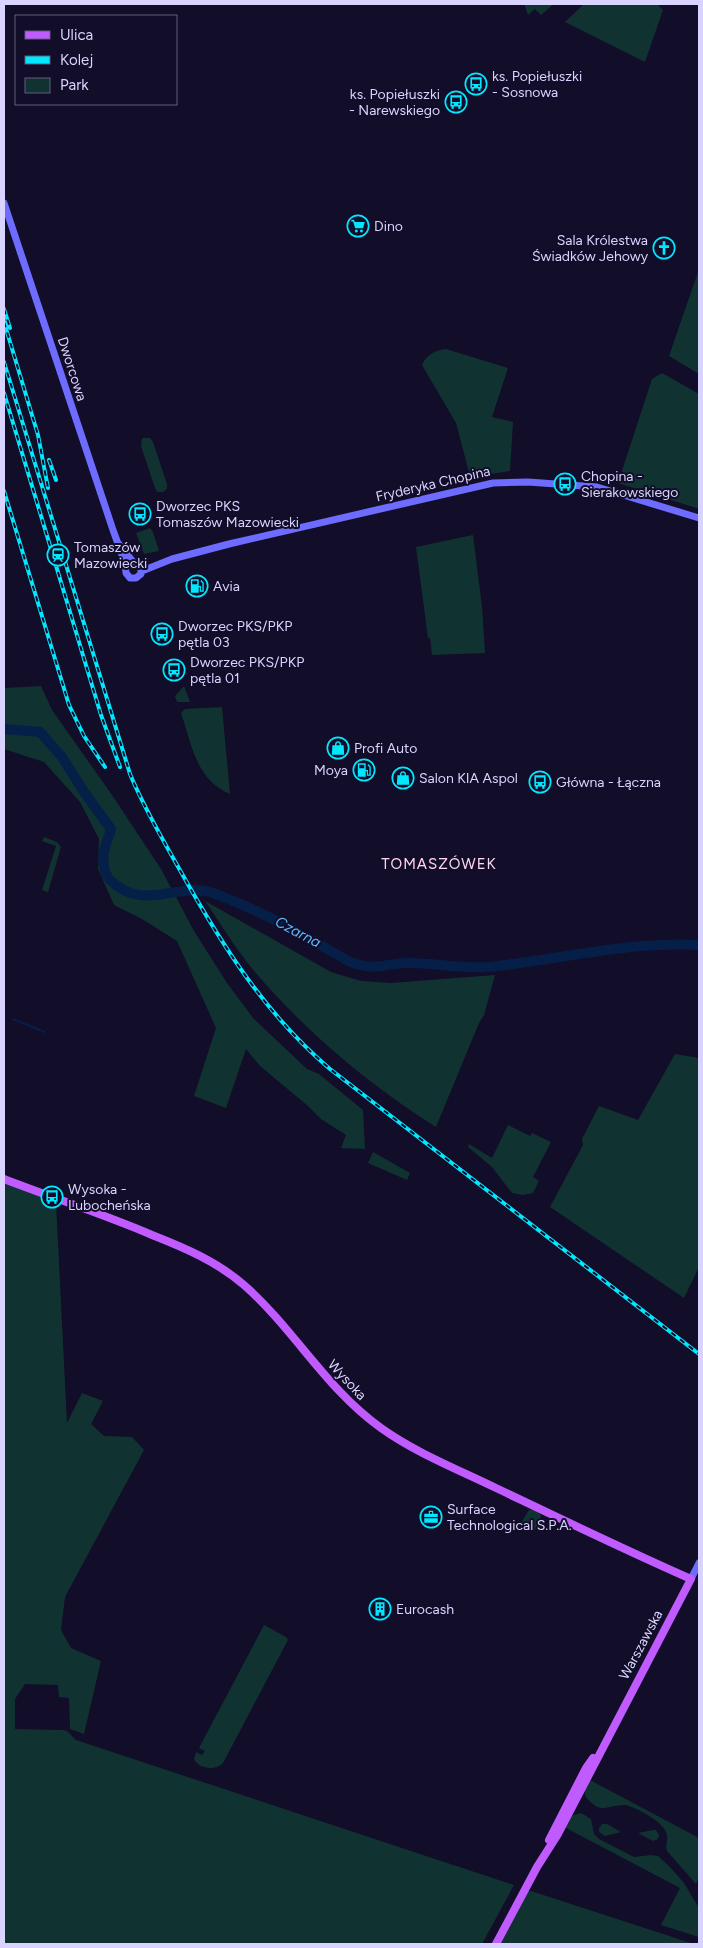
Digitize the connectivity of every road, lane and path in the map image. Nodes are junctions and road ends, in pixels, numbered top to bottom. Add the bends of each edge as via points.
1 (4, 203) edge
2 (699, 518) edge
3 (118, 543) junction
4 (139, 566) junction
5 (126, 567) junction
6 (4, 1179) edge
7 (699, 1564) edge
8 (691, 1579) junction
9 (496, 1944) edge

1 - 3 street, Dworcowa
2 - 4 street, Fryderyka Chopina via 598,487 493,482
3 - 4 street, Dworcowa
3 - 5 street, Dworcowa
4 - 5 street
4 - 5 street via 139,577 130,578
6 - 8 main road, Wysoka via 136,1228 216,1264 264,1304 347,1400 394,1436
7 - 8 street, Warszawska
8 - 9 main road, Warszawska via 592,1770

